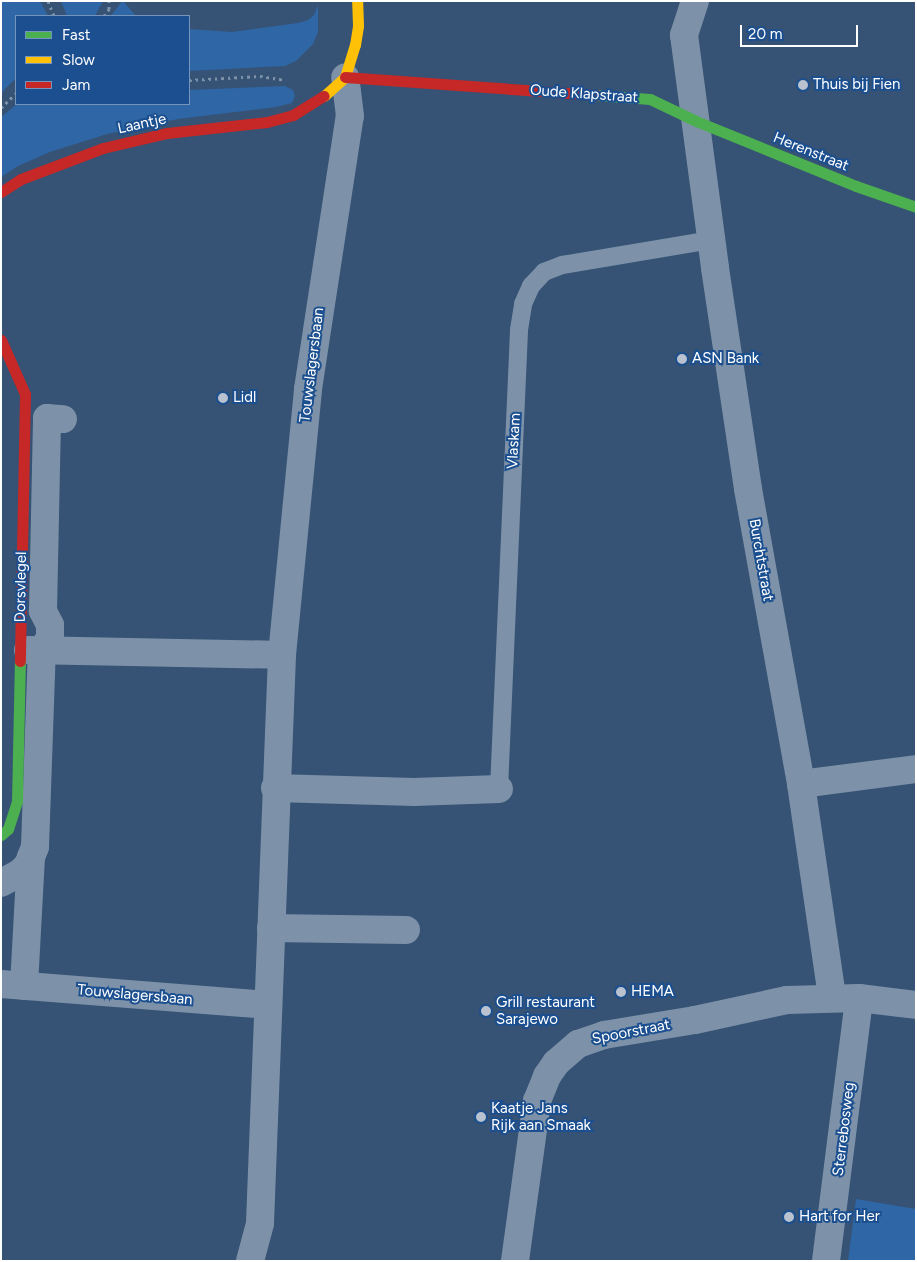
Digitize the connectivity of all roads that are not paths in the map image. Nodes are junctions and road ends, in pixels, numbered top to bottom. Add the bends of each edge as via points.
1 (357, 1) edge
2 (695, 1) edge
3 (345, 77) junction
4 (696, 121) junction
5 (1, 192) edge
6 (916, 207) edge
7 (712, 240) junction
8 (1, 340) edge
9 (63, 419) dead end
10 (31, 650) junction
11 (282, 655) junction
12 (916, 769) edge
13 (801, 784) junction
14 (275, 788) junction
15 (499, 789) joint
16 (1, 835) edge
17 (32, 857) junction
18 (1, 884) edge
19 (271, 928) junction
20 (406, 930) dead end
21 (12, 985) edge
22 (832, 997) junction
23 (859, 998) junction
24 (268, 1005) junction
25 (916, 1005) edge
26 (250, 1261) edge
27 (515, 1261) edge
28 (826, 1261) edge

1 - 3 street via 355,45
2 - 4 street via 684,36
3 - 4 street, Oude Klapstraat via 650,99
3 - 5 street, Laantje via 321,99 293,115 268,122 167,133 103,148 21,179
3 - 11 street, Touwslagersbaan via 350,116 308,389
4 - 6 street, Herenstraat
4 - 7 street, Burchtstraat
7 - 13 street, Burchtstraat via 748,489
7 - 15 lane, Vlaskam via 562,264 544,272 531,286 523,304
8 - 10 street, Dorsvlegel via 21,382 26,406
9 - 10 street, Dorsvlegel via 47,418 43,611 50,625 50,638
10 - 11 street
10 - 16 street, Dorsvlegel via 17,801 8,829
10 - 17 street, Dorsvlegel via 37,827
11 - 14 street, Touwslagersbaan
12 - 13 street
13 - 22 street, Burchtstraat
14 - 15 street via 414,792
14 - 19 street, Touwslagersbaan
17 - 18 street via 20,873
17 - 21 street, Dorsvlegel
19 - 20 street
19 - 24 street, Touwslagersbaan
21 - 24 street, Touwslagersbaan
22 - 23 street, Spoorstraat
22 - 27 street, Spoorstraat via 787,1000 604,1035 567,1051 547,1076 537,1101
23 - 25 street, Spoorstraat
23 - 28 street, Sterrebosweg
24 - 26 street, Touwslagersbaan via 260,1223

